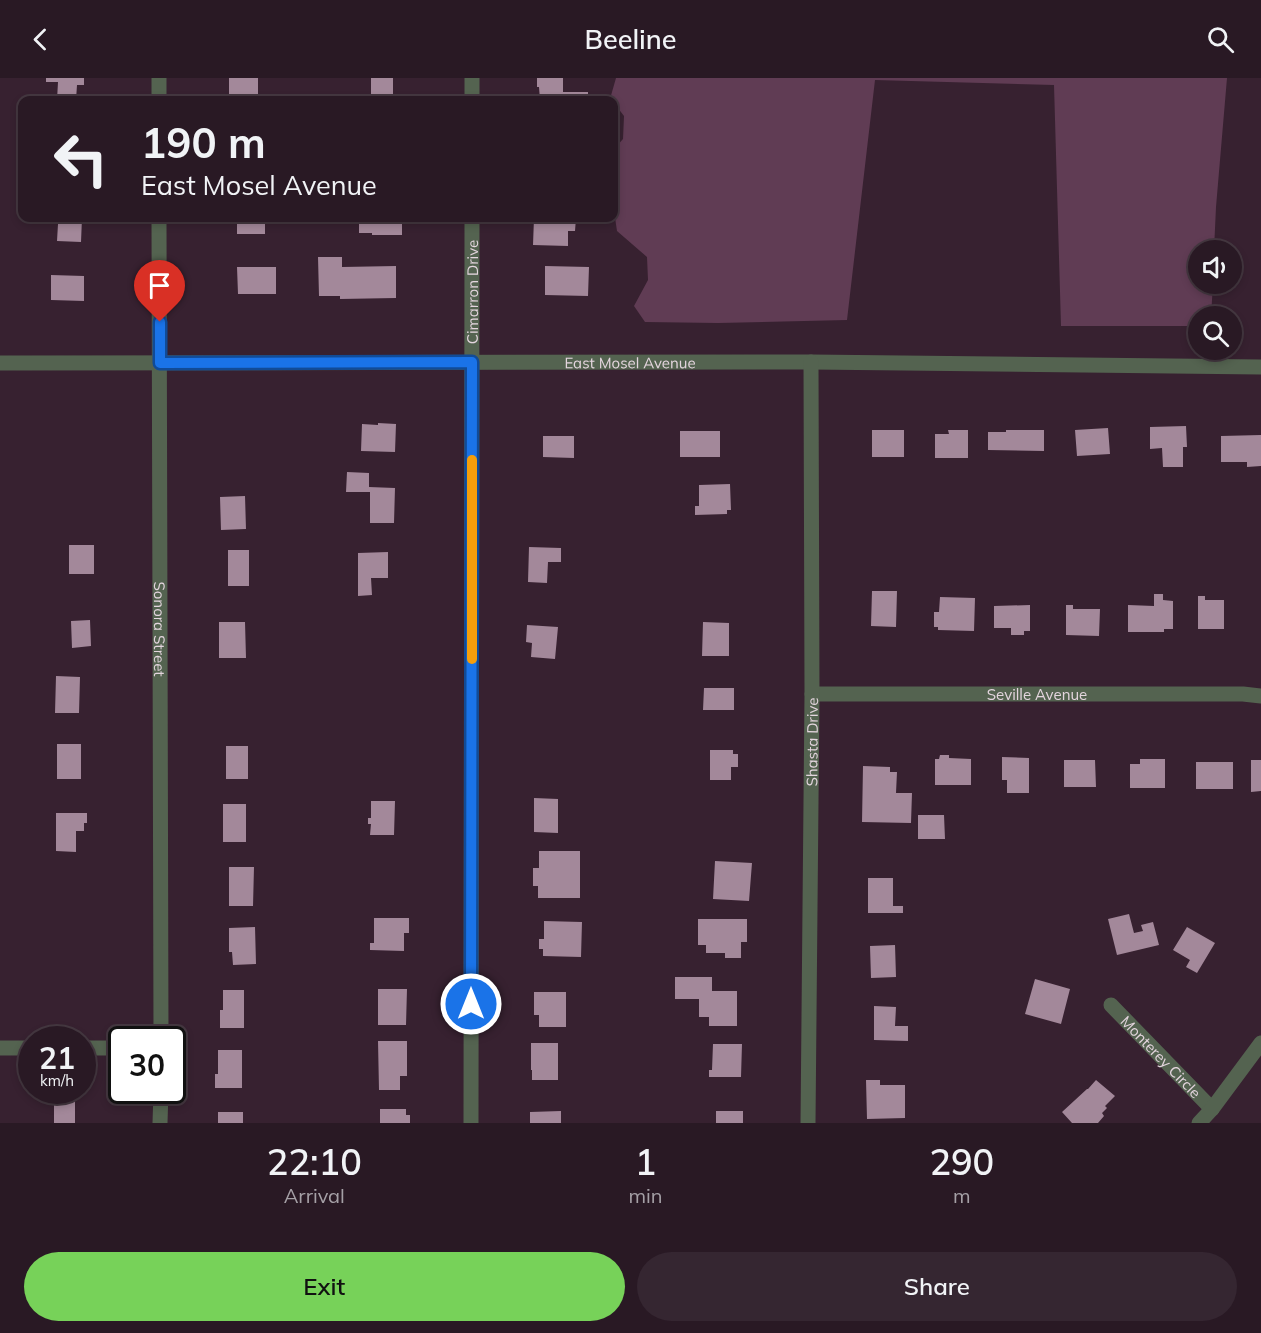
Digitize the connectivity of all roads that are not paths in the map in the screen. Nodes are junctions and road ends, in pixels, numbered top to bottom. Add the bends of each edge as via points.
1 (159, 78) edge
2 (472, 78) edge
3 (159, 96) edge
4 (472, 96) edge
5 (159, 222) edge
6 (472, 222) edge
7 (472, 362) junction
8 (811, 362) junction
9 (0, 363) edge
10 (160, 363) junction
11 (1261, 367) edge
12 (812, 694) junction
13 (1261, 696) edge
14 (1111, 1005) dead end
15 (161, 1026) edge
16 (1261, 1043) edge
17 (0, 1048) edge
18 (18, 1048) edge
19 (161, 1104) edge
20 (1212, 1109) junction
21 (160, 1123) edge
22 (471, 1123) edge
23 (808, 1123) edge
24 (1199, 1123) edge

1 - 3 street
2 - 4 street
5 - 10 street, Sonora Street
6 - 7 street, Cimarron Drive
7 - 8 street, East Mosel Avenue
7 - 10 street, East Mosel Avenue
7 - 22 street, Cimarron Drive
8 - 11 street, East Mosel Avenue
8 - 12 street, Shasta Drive
9 - 10 street, East Mosel Avenue
10 - 15 street, Sonora Street
12 - 13 street, Seville Avenue
12 - 23 street, Shasta Drive
14 - 20 street, Monterey Circle
16 - 20 street
17 - 18 street
19 - 21 street
20 - 24 street

